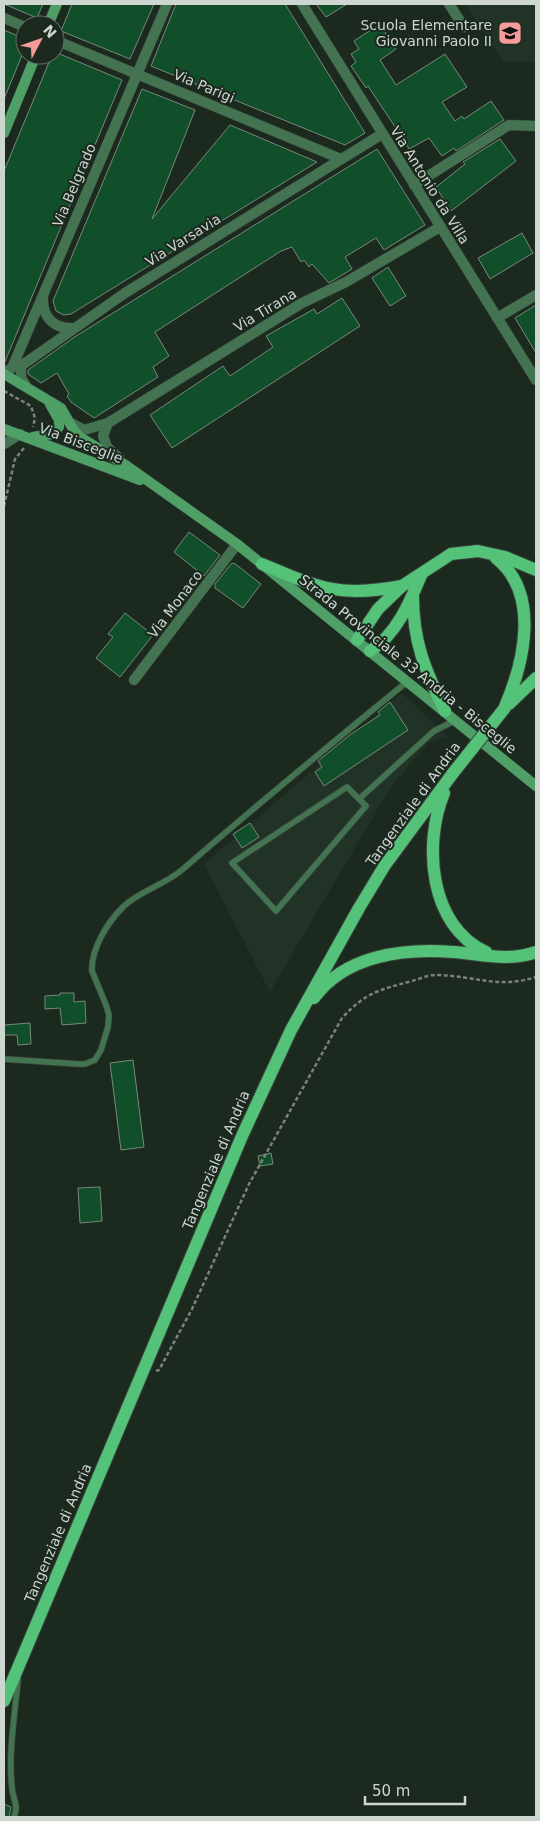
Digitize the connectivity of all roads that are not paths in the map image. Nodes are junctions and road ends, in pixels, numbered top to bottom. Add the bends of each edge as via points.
1 (167, 4) edge
2 (302, 4) edge
3 (449, 4) edge
4 (464, 27) dead end
5 (65, 44) edge
6 (32, 65) edge
7 (136, 73) junction
8 (536, 126) edge
9 (4, 133) edge
10 (382, 134) junction
11 (341, 159) junction
12 (414, 185) junction
13 (440, 228) junction
14 (43, 295) junction
15 (536, 295) edge
16 (497, 318) junction
17 (73, 328) junction
18 (4, 373) edge
19 (536, 380) edge
20 (26, 386) junction
21 (45, 397) junction
22 (69, 422) junction
23 (108, 424) junction
24 (4, 429) edge
25 (25, 436) junction
26 (4, 444) edge
27 (127, 466) junction
28 (148, 482) junction
29 (237, 544) junction
30 (487, 553) junction
31 (262, 564) junction
32 (536, 570) edge
33 (422, 573) junction
34 (402, 586) junction
35 (413, 596) junction
36 (357, 640) junction
37 (370, 651) junction
38 (536, 678) edge
39 (134, 680) dead end
40 (408, 681) junction
41 (504, 709) junction
42 (445, 711) junction
43 (456, 720) junction
44 (453, 773) junction
45 (536, 786) edge
46 (359, 799) junction
47 (536, 952) edge
48 (495, 956) junction
49 (291, 1030) junction
50 (4, 1059) edge
51 (20, 1663) junction
52 (4, 1701) edge
53 (14, 1817) edge

1 - 7 street, Via Belgrado
2 - 10 street, Via Antonio da Villa
3 - 4 street
5 - 7 street, Via Parigi
6 - 9 main road
7 - 11 street, Via Parigi
7 - 14 street, Via Belgrado
8 - 12 street via 509,125
10 - 11 street, Via Varsavia
10 - 12 street, Via Antonio da Villa
11 - 17 street, Via Varsavia via 125,292
12 - 13 street, Via Antonio da Villa
13 - 16 street, Via Antonio da Villa
13 - 23 street, Via Tirana via 346,282 302,303
14 - 17 street via 44,311 50,320 62,327
14 - 18 street, Via Belgrado via 12,368
15 - 16 street
16 - 19 street, Via Antonio da Villa
17 - 20 street, Via Varsavia via 22,366 21,378
18 - 20 main road, Via Bisceglie
20 - 21 main road, Via Bisceglie
21 - 22 main road, Via Bisceglie via 61,408
21 - 25 main road via 60,420 59,427 46,436
22 - 23 street, Via Tirana via 84,430
22 - 27 main road, Via Bisceglie via 80,437
23 - 27 street via 103,436 107,447
24 - 25 main road, Via Bisceglie
25 - 26 street
25 - 28 main road, Via Bisceglie
27 - 28 main road, Via Bisceglie
28 - 29 main road, Via Bisceglie
29 - 31 main road, Via Bisceglie
29 - 39 street, Via Monaco
30 - 32 main road
30 - 33 main road via 468,551 451,554
30 - 41 main road via 516,575 527,598 530,615 527,651
31 - 34 main road via 307,583 340,591 372,592
31 - 36 main road, Strada Provinciale 33 Andria - Bisceglie
33 - 34 main road
33 - 35 main road
34 - 36 main road via 378,610
35 - 37 main road via 390,635
35 - 42 main road via 413,620 420,658
36 - 37 main road, Strada Provinciale 33 Andria - Bisceglie
37 - 40 main road, Strada Provinciale 33 Andria - Bisceglie
38 - 41 main road, Tangenziale di Andria
40 - 42 main road, Strada Provinciale 33 Andria - Bisceglie
40 - 50 lane via 265,797 178,874 130,901 117,914 99,942 92,963 108,1015 101,1050 95,1060 78,1064
41 - 44 main road, Tangenziale di Andria, bridge
42 - 43 main road, Strada Provinciale 33 Andria - Bisceglie
43 - 45 main road, Strada Provinciale 33 Andria - Bisceglie
43 - 46 lane via 434,731
44 - 48 main road via 438,809 433,834 436,881 445,909 462,936 475,947
44 - 49 main road, Tangenziale di Andria via 358,908
46 - 46 lane via 347,787 232,863 276,911 366,806
47 - 48 main road via 515,957
48 - 49 main road via 452,951 404,952 352,964 318,993
49 - 51 main road, Tangenziale di Andria via 242,1136
51 - 52 main road, Tangenziale di Andria
51 - 53 lane via 10,1763 12,1791 18,1808

